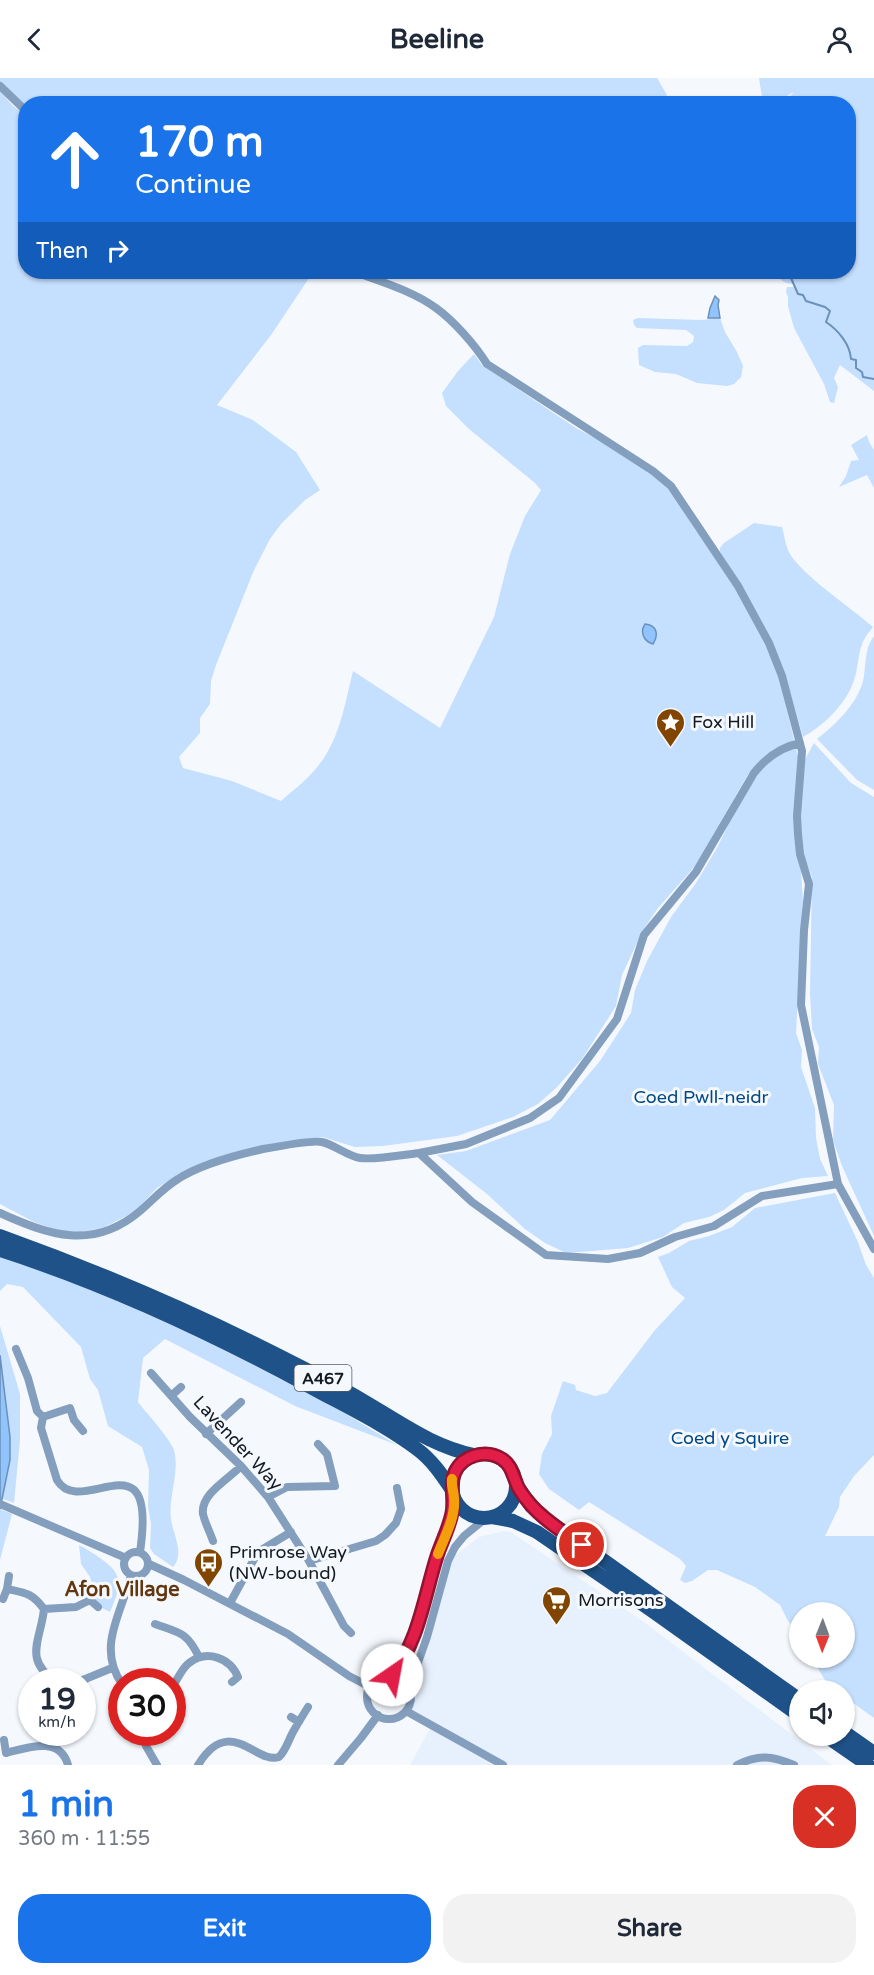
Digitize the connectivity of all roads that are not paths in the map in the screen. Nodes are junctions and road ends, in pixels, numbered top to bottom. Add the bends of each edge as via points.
1 (0, 86) edge
2 (18, 103) edge
3 (373, 279) edge
4 (800, 743) junction
5 (418, 1153) junction
6 (838, 1184) junction
7 (0, 1213) edge
8 (0, 1236) edge
9 (874, 1249) edge
10 (0, 1250) edge
11 (16, 1349) dead end
12 (151, 1373) dead end
13 (181, 1387) dead end
14 (172, 1395) junction
15 (241, 1402) dead end
16 (43, 1417) junction
17 (83, 1431) dead end
18 (206, 1434) junction
19 (318, 1444) dead end
20 (474, 1455) junction
21 (242, 1466) junction
22 (516, 1484) junction
23 (397, 1488) dead end
24 (453, 1494) junction
25 (268, 1497) junction
26 (0, 1504) edge
27 (489, 1517) junction
28 (291, 1532) junction
29 (213, 1541) dead end
30 (141, 1552) junction
31 (126, 1558) junction
32 (309, 1561) junction
33 (149, 1564) junction
34 (131, 1575) junction
35 (9, 1576) dead end
36 (7, 1590) junction
37 (88, 1590) dead end
38 (3, 1599) dead end
39 (90, 1600) junction
40 (230, 1604) junction
41 (98, 1608) dead end
42 (44, 1609) junction
43 (155, 1624) dead end
44 (351, 1633) dead end
45 (199, 1657) junction
46 (42, 1668) edge
47 (112, 1668) edge
48 (185, 1668) edge
49 (392, 1675) junction
50 (232, 1682) dead end
51 (370, 1687) junction
52 (409, 1688) junction
53 (789, 1692) edge
54 (308, 1707) dead end
55 (789, 1708) edge
56 (406, 1711) junction
57 (378, 1715) junction
58 (4, 1740) dead end
59 (855, 1740) edge
60 (146, 1746) edge
61 (840, 1746) edge
62 (6, 1753) junction
63 (874, 1753) edge
64 (4, 1763) dead end
65 (68, 1765) edge
66 (157, 1765) edge
67 (198, 1765) edge
68 (338, 1765) edge
69 (503, 1765) edge
70 (737, 1765) edge
71 (794, 1765) edge
72 (868, 1765) edge

1 - 2 street
3 - 4 street via 438,309 475,346 487,364 671,486 738,586 769,643
4 - 5 street via 764,760 754,772 696,872 644,935 617,1019 559,1098 530,1118 466,1144
4 - 6 street via 798,834 809,884 801,1005
5 - 6 street via 472,1202 546,1255 608,1259 640,1253 675,1237 714,1226 762,1196
5 - 7 street via 359,1158 320,1142 264,1149 200,1167 158,1193 132,1217 108,1230 75,1237 38,1230
6 - 9 street
8 - 20 main road, A467 via 179,1307 351,1393 435,1444
10 - 24 main road, A467 via 164,1314 276,1368 418,1449 436,1467
11 - 16 street via 37,1411
12 - 14 street, Lavender Way
13 - 14 street
14 - 18 street, Lavender Way
15 - 18 street
16 - 17 street via 69,1404
16 - 30 street via 41,1428 61,1487 68,1492 80,1492 121,1485 140,1496 144,1525
18 - 21 street, Lavender Way
19 - 25 street via 327,1455 335,1486 287,1487
20 - 22 main road via 502,1459
20 - 24 main road via 455,1472
21 - 25 street, Lavender Way
21 - 29 street via 204,1503 204,1517
22 - 27 main road via 510,1505
22 - 53 main road via 544,1518
23 - 32 street via 401,1509 386,1534 376,1541
24 - 27 main road via 467,1514
24 - 49 street via 448,1528 413,1639
25 - 28 street, Lavender Way
26 - 31 street
27 - 52 street via 464,1536 451,1554
27 - 55 main road via 513,1521 537,1532
28 - 32 street, Lavender Way
28 - 40 street via 258,1552
30 - 31 street via 132,1552
30 - 33 street
31 - 34 street via 125,1568
32 - 44 street, Lavender Way
33 - 34 street via 144,1574
33 - 40 street
34 - 47 street via 110,1642
35 - 36 street
36 - 38 street
36 - 42 street via 31,1595
37 - 39 street
39 - 41 street
39 - 42 street via 76,1607
40 - 51 street via 288,1634
42 - 46 street via 36,1642
43 - 45 street via 185,1635
45 - 48 street
45 - 50 street via 221,1659 234,1668 238,1677
49 - 51 street via 378,1678
49 - 52 street
51 - 57 street via 370,1708
52 - 56 street via 411,1697
54 - 67 street via 295,1719 280,1756 272,1761 261,1761 240,1749 220,1744
56 - 57 street via 391,1719
56 - 69 street
57 - 68 street
58 - 62 street
59 - 63 main road
60 - 66 street
61 - 72 main road
62 - 64 street
62 - 65 street via 43,1745 60,1752
70 - 71 street via 762,1757 776,1757

